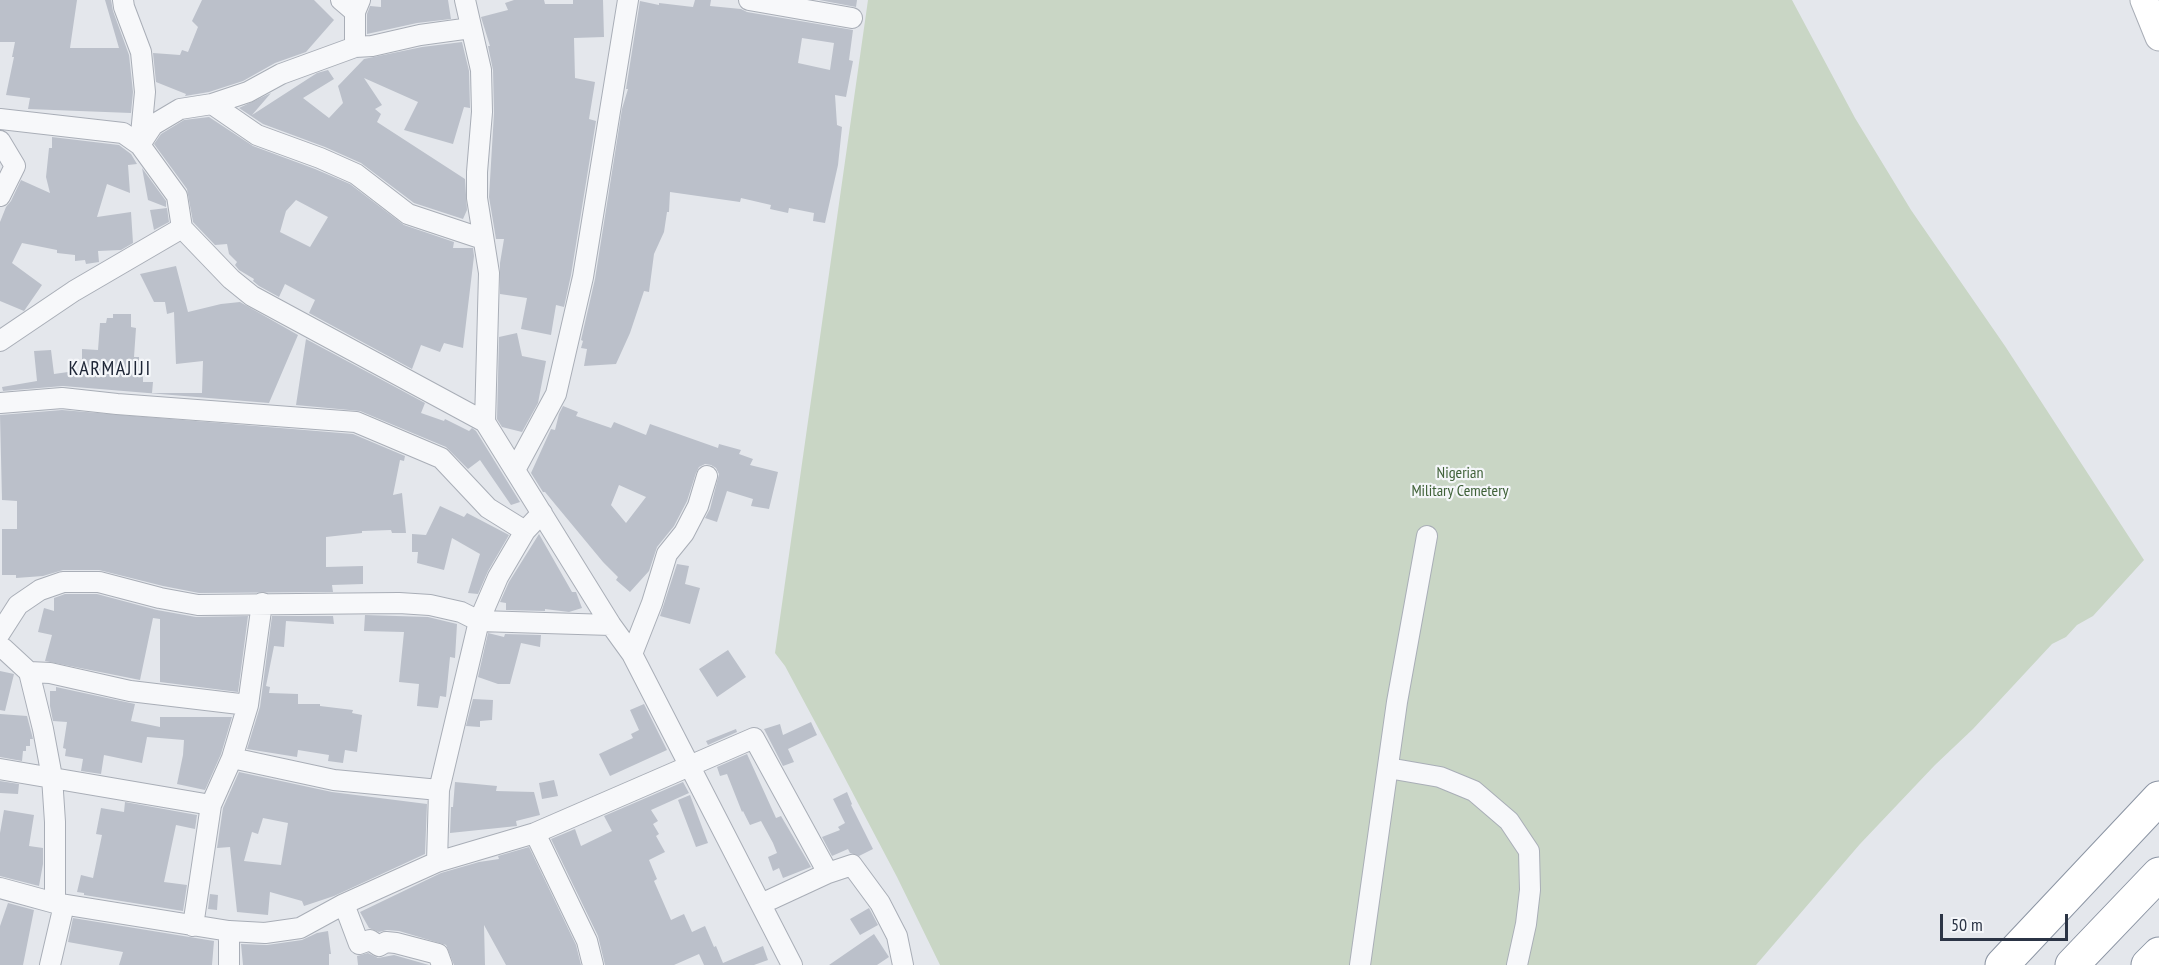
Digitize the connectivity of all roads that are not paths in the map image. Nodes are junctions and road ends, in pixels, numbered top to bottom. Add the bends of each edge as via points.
1 (123, 0) edge
2 (628, 0) edge
3 (748, 0) edge
4 (2144, 0) edge
5 (471, 2) edge
6 (352, 4) edge
7 (852, 18) dead end
8 (471, 28) junction
9 (2159, 37) edge
10 (355, 47) junction
11 (212, 104) junction
12 (0, 120) edge
13 (0, 141) edge
14 (140, 146) junction
15 (0, 196) edge
16 (182, 228) junction
17 (483, 239) junction
18 (0, 341) edge
19 (0, 403) edge
20 (485, 422) junction
21 (515, 470) junction
22 (707, 476) dead end
23 (542, 513) junction
24 (525, 531) junction
25 (1427, 536) dead end
26 (262, 603) junction
27 (479, 621) junction
28 (611, 625) junction
29 (0, 633) edge
30 (0, 649) edge
31 (632, 654) junction
32 (29, 672) junction
33 (248, 705) junction
34 (232, 758) junction
35 (688, 765) junction
36 (1388, 768) junction
37 (0, 769) edge
38 (52, 777) junction
39 (439, 790) junction
40 (2159, 798) edge
41 (211, 805) junction
42 (535, 833) junction
43 (437, 862) junction
44 (828, 873) junction
45 (2159, 874) edge
46 (0, 888) edge
47 (60, 904) junction
48 (344, 904) junction
49 (761, 904) junction
50 (193, 926) junction
51 (230, 931) junction
52 (2159, 954) edge
53 (50, 965) edge
54 (229, 965) edge
55 (442, 965) edge
56 (593, 965) edge
57 (792, 965) edge
58 (903, 965) edge
59 (1360, 965) edge
60 (1517, 965) edge
61 (2002, 965) edge
62 (2072, 965) edge
63 (2148, 965) edge

1 - 14 street via 141,52 145,92
2 - 21 street via 583,277 556,394
3 - 7 street
4 - 9 street
5 - 8 street
6 - 10 street
8 - 10 street
8 - 17 street via 481,70 477,198
10 - 11 street
11 - 14 street via 180,109 153,125
11 - 17 street via 256,135 356,174 408,214
12 - 14 street via 123,133
13 - 15 street via 15,166
14 - 16 street via 177,196
16 - 18 street via 74,291
16 - 20 street via 252,296
17 - 20 street via 489,273
19 - 24 street via 62,398 356,422 441,458 488,508
20 - 21 street
21 - 23 street
22 - 31 street via 698,506 667,554
23 - 24 street
23 - 28 street
24 - 27 street via 498,577
25 - 36 street
26 - 27 street via 430,605
26 - 29 street via 198,605 99,582 63,582 40,590 18,605
26 - 33 street
27 - 28 street
27 - 39 street
28 - 31 street
30 - 32 street
31 - 35 street
32 - 33 street via 130,691
32 - 38 street
33 - 34 street
34 - 39 street via 334,780
34 - 41 street
35 - 42 street
35 - 44 street via 754,738
35 - 49 street
36 - 59 street
36 - 60 street via 1440,777 1474,791 1509,822 1529,851 1530,890
37 - 38 street
38 - 41 street
38 - 47 street
39 - 43 street
40 - 61 highway
41 - 50 street
42 - 43 street
42 - 56 street via 587,941
43 - 48 street
44 - 49 street
44 - 58 street via 852,865 890,920
45 - 62 highway
46 - 47 street
47 - 50 street
47 - 53 street
48 - 51 street via 300,928 265,933
48 - 55 street via 359,944 369,940 379,946 386,942 438,954
49 - 57 street
50 - 51 street
51 - 54 street
52 - 63 highway

